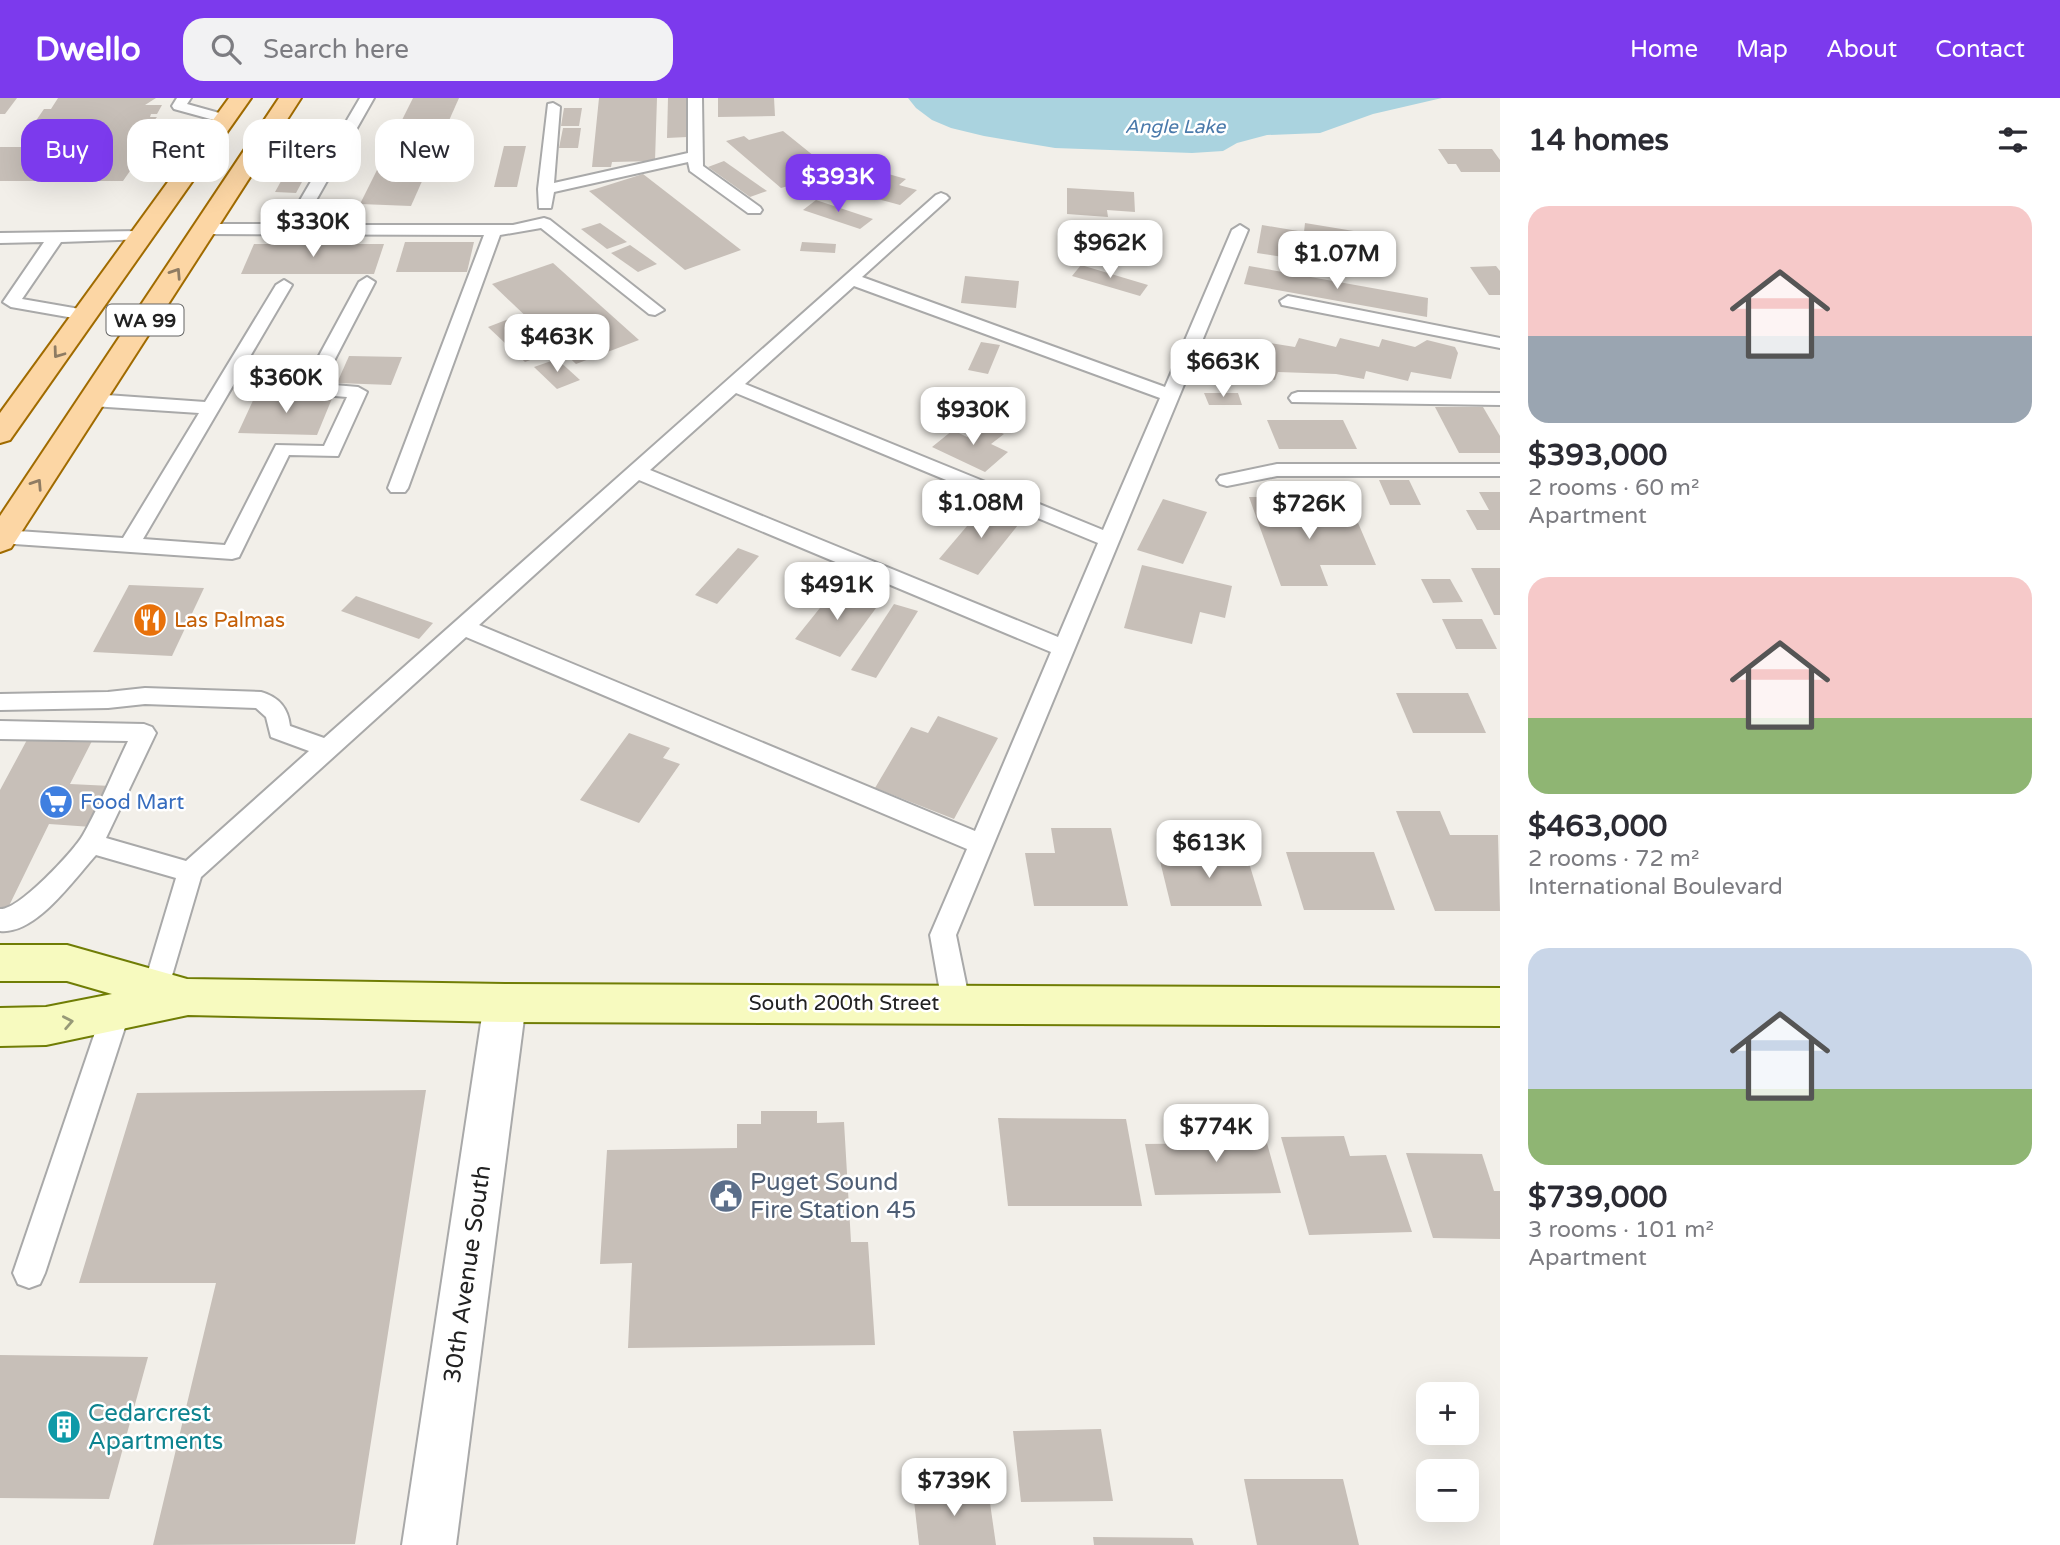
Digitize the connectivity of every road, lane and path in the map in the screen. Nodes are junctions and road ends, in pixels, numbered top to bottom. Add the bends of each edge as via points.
1 (184, 98) edge
2 (240, 98) edge
3 (289, 98) edge
4 (367, 98) edge
5 (695, 98) edge
6 (553, 107) dead end
7 (225, 119) joint
8 (693, 156) junction
9 (180, 182) edge
10 (547, 189) junction
11 (941, 198) dead end
12 (754, 211) dead end
13 (544, 223) junction
14 (205, 229) junction
15 (291, 229) junction
16 (494, 230) junction
17 (1240, 230) dead end
18 (141, 236) junction
19 (56, 237) junction
20 (0, 238) edge
21 (851, 279) junction
22 (367, 282) dead end
23 (284, 285) dead end
24 (1289, 301) dead end
25 (655, 310) dead end
26 (85, 315) junction
27 (1500, 342) edge
28 (733, 385) junction
29 (1170, 395) junction
30 (1298, 398) dead end
31 (1500, 399) edge
32 (92, 400) junction
33 (211, 408) junction
34 (0, 434) edge
35 (1500, 470) edge
36 (636, 472) junction
37 (1227, 480) dead end
38 (398, 488) dead end
39 (1, 539) edge
40 (1109, 540) junction
41 (129, 545) junction
42 (463, 627) junction
43 (1064, 648) junction
44 (0, 702) edge
45 (0, 730) edge
46 (328, 749) junction
47 (91, 844) junction
48 (981, 844) junction
49 (190, 872) junction
50 (0, 920) edge
51 (0, 963) edge
52 (172, 993) junction
53 (505, 1003) junction
54 (956, 1003) junction
55 (1500, 1007) edge
56 (116, 1012) junction
57 (0, 1027) edge
58 (29, 1273) dead end
59 (429, 1545) edge

1 - 7 lane via 179,106
2 - 7 main road, WA 99
3 - 14 main road, WA 99
4 - 15 lane
5 - 8 lane
6 - 10 lane
8 - 10 lane
8 - 12 lane via 695,169
9 - 18 main road, WA 99
10 - 13 lane
11 - 21 lane
13 - 16 lane
13 - 25 lane
14 - 15 lane
32 -> 14 main road, WA 99
15 - 16 lane
16 - 38 lane
17 - 29 lane
18 - 19 lane
18 - 26 main road, WA 99
19 - 20 lane
19 - 26 lane via 10,302
21 - 28 lane
21 - 29 lane
22 - 41 lane via 310,388 358,392 331,452 283,449 232,552
23 - 33 lane
24 - 27 lane
26 -> 34 main road, WA 99
28 - 36 lane
28 - 40 lane
29 - 40 lane
30 - 31 lane
32 - 33 lane
39 -> 32 main road, WA 99
33 - 41 lane
35 - 37 lane via 1277,470
36 - 42 lane
36 - 43 lane
39 - 41 lane
40 - 43 lane
42 - 46 lane
42 - 48 lane
43 - 48 lane
44 - 46 lane via 145,696 261,700 277,713 279,730
45 - 47 lane via 144,733
46 - 49 lane
47 - 49 lane
47 - 50 lane via 34,906 9,921
48 - 54 lane via 943,935
49 - 52 lane
51 - 52 main road, South 200th Street via 68,963
52 - 53 main road, South 200th Street
52 - 56 main road, South 200th Street
53 - 54 main road, South 200th Street
53 - 59 street, 30th Avenue South
54 - 55 main road, South 200th Street
57 -> 56 main road, South 200th Street via 46,1026
56 - 58 lane

